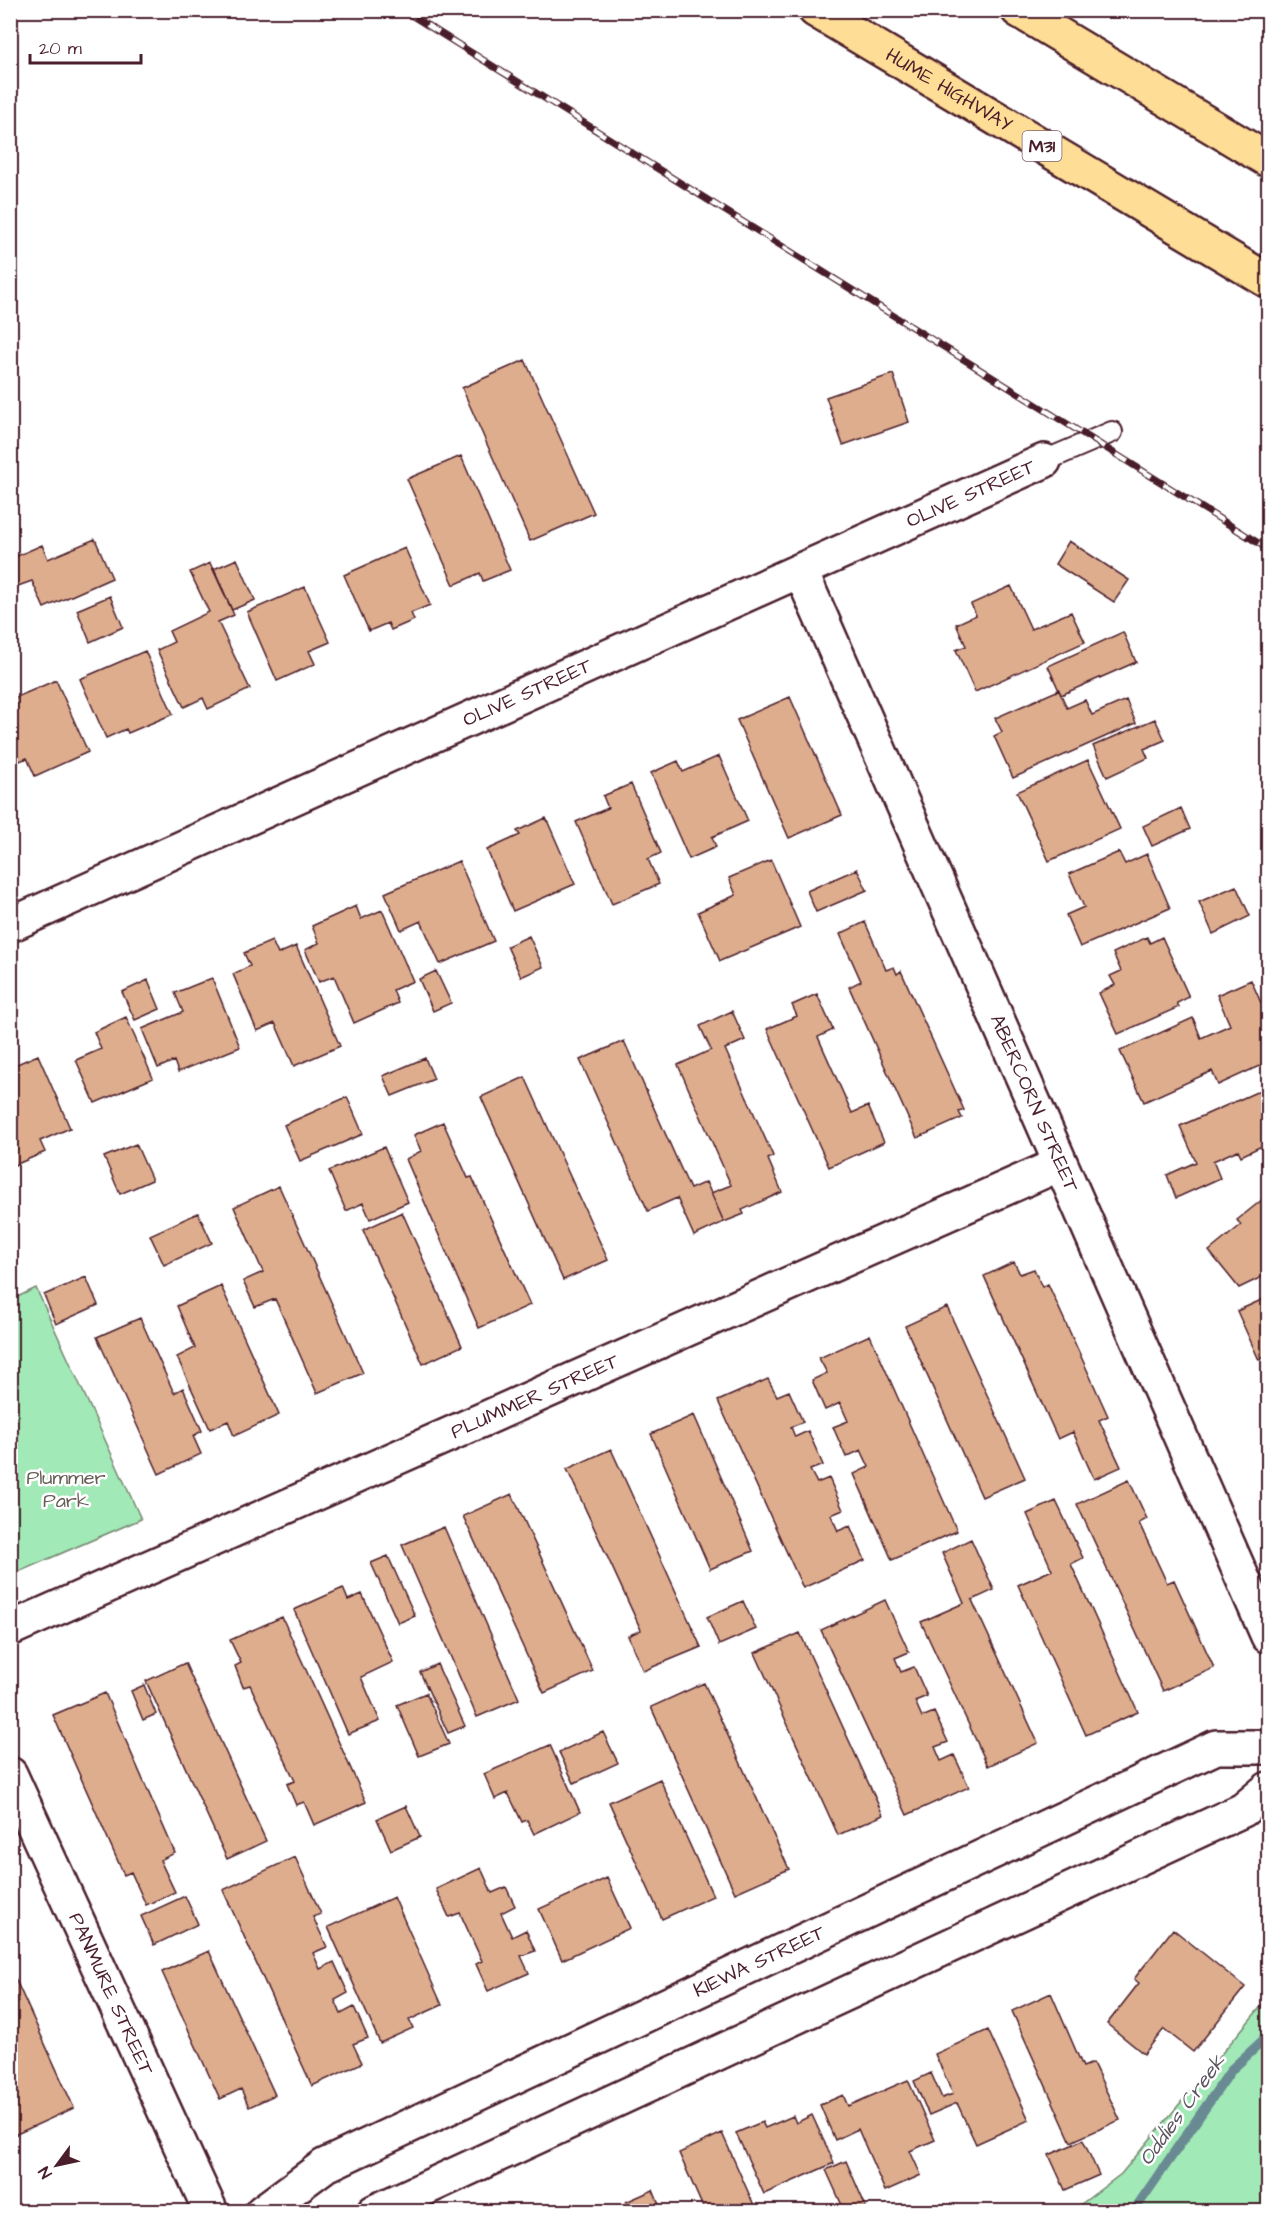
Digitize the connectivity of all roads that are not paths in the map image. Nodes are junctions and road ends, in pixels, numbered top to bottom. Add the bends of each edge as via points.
1 (815, 10) edge
2 (1018, 10) edge
3 (1269, 160) edge
4 (1269, 281) edge
5 (1112, 432) dead end
6 (1044, 461) joint
7 (801, 572) junction
8 (10, 925) edge
9 (1060, 1164) junction
10 (10, 1629) edge
11 (1269, 1636) edge
12 (1269, 1747) edge
13 (10, 1774) edge
14 (1269, 1789) edge
15 (211, 2211) edge
16 (262, 2211) edge
17 (374, 2211) edge

1 - 4 highway, HUME HIGHWAY / M31
2 - 3 highway
5 - 6 lane
6 - 7 street, OLIVE STREET
7 - 8 street, OLIVE STREET
7 - 9 street, ABERCORN STREET
9 - 10 street, PLUMMER STREET
9 - 11 street, ABERCORN STREET
12 - 16 street, KIEWA STREET via 1216,1748 324,2166
13 - 15 street, PANMURE STREET
14 - 17 street via 1243,1810

